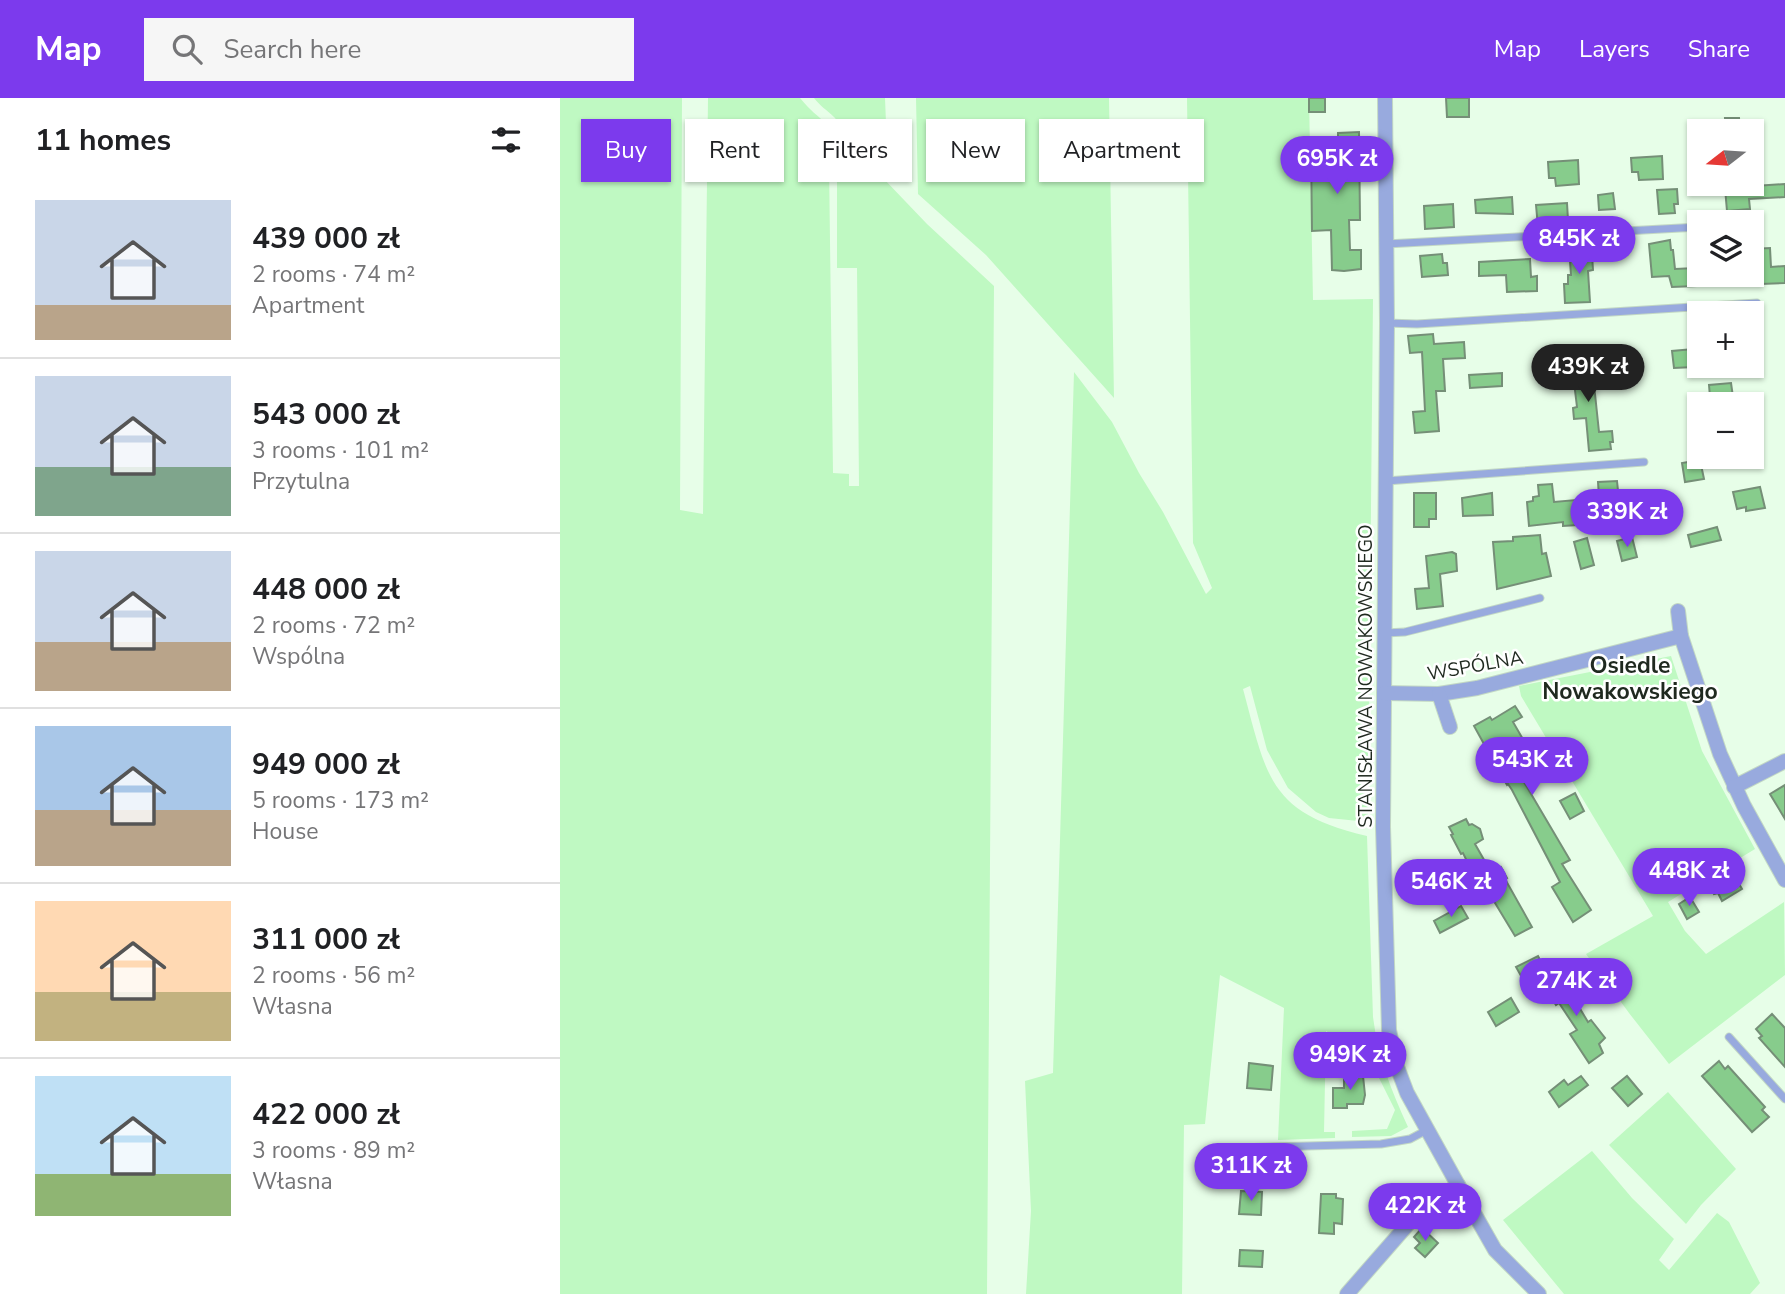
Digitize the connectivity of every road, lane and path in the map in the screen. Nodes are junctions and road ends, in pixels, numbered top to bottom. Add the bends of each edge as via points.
1 (1385, 98) edge
2 (1687, 228) edge
3 (1386, 244) junction
4 (1687, 307) edge
5 (1387, 323) junction
6 (1644, 462) dead end
7 (1386, 481) junction
8 (1540, 597) dead end
9 (1678, 611) dead end
10 (1385, 633) junction
11 (1681, 636) junction
12 (1384, 693) junction
13 (1439, 694) junction
14 (1450, 727) dead end
15 (1785, 761) edge
16 (1734, 787) junction
17 (1785, 880) edge
18 (1730, 1037) dead end
19 (1785, 1099) edge
20 (1428, 1129) junction
21 (1237, 1148) dead end
22 (1458, 1185) junction
23 (1347, 1294) edge
24 (1539, 1294) edge

1 - 3 street, STANISŁAWA NOWAKOWSKIEGO
2 - 3 lane
3 - 5 street, STANISŁAWA NOWAKOWSKIEGO
4 - 5 lane
5 - 7 street, STANISŁAWA NOWAKOWSKIEGO
6 - 7 lane
7 - 10 street, STANISŁAWA NOWAKOWSKIEGO
8 - 10 lane via 1405,632
9 - 11 street
10 - 12 street, STANISŁAWA NOWAKOWSKIEGO
11 - 13 street, WSPÓLNA
11 - 16 street
12 - 13 street, WSPÓLNA
12 - 20 street, STANISŁAWA NOWAKOWSKIEGO via 1389,1030 1407,1093
13 - 14 street
15 - 16 street
16 - 17 street
18 - 19 lane
20 - 21 lane via 1410,1139 1381,1144
20 - 22 street, STANISŁAWA NOWAKOWSKIEGO
22 - 23 street via 1416,1214
22 - 24 street, STANISŁAWA NOWAKOWSKIEGO via 1495,1250

